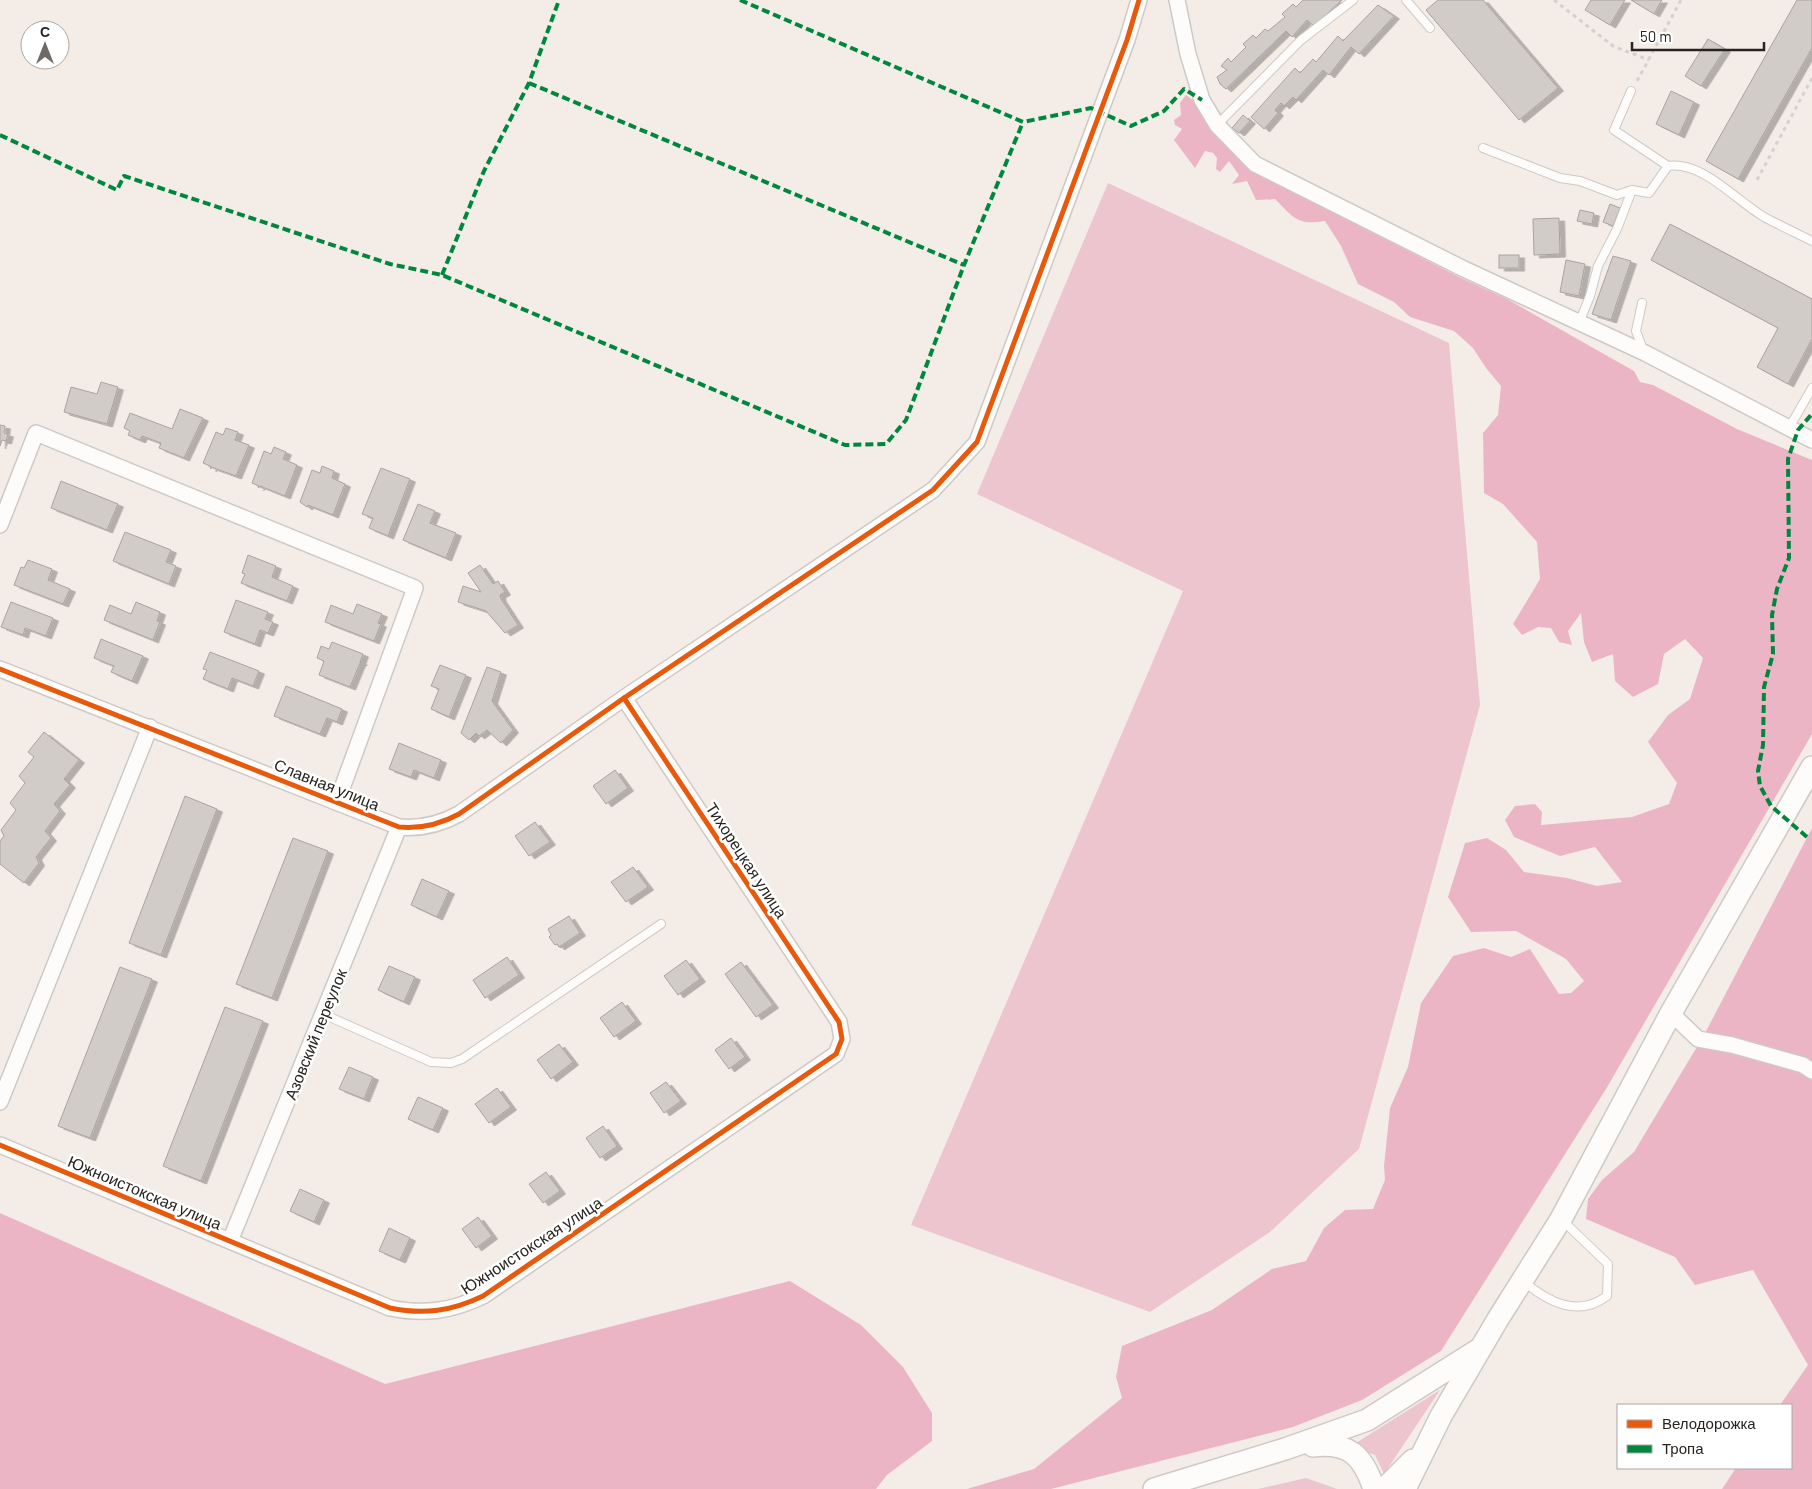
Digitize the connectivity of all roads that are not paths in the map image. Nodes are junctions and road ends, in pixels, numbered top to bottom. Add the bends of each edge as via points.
1 (1140, 0) edge
2 (1177, 0) edge
3 (1353, 0) edge
4 (1406, 0) edge
5 (1430, 28) dead end
6 (1631, 91) road end
7 (1218, 125) junction
8 (1483, 148) dead end
9 (1668, 166) junction
10 (1632, 190) junction
11 (1812, 240) edge
12 (1642, 303) dead end
13 (1578, 322) junction
14 (1645, 354) junction
15 (1812, 388) edge
16 (1789, 428) junction
17 (1812, 440) edge
18 (0, 524) edge
19 (0, 669) edge
20 (624, 698) junction
21 (150, 726) junction
22 (1812, 767) edge
23 (337, 802) junction
24 (399, 827) junction
25 (661, 924) dead end
26 (1671, 1013) junction
27 (323, 1014) junction
28 (842, 1038) joint
29 (1812, 1071) edge
30 (0, 1102) edge
31 (0, 1145) edge
32 (1560, 1219) junction
33 (230, 1242) junction
34 (1523, 1281) junction
35 (1480, 1348) junction
36 (1285, 1449) junction
37 (1422, 1452) junction
38 (1154, 1489) edge
39 (1374, 1489) edge
40 (1384, 1489) edge
41 (1405, 1489) edge

1 - 20 street, Славная улица via 976,442 934,490
2 - 7 street via 1202,100
3 - 7 lane via 1302,40
4 - 5 lane
6 - 9 lane via 1614,130
7 - 13 street via 1255,164
8 - 10 lane via 1560,178 1580,181 1617,195
9 - 10 lane via 1649,193
9 - 11 lane via 1680,164 1706,176 1763,216
10 - 13 lane via 1601,259
12 - 14 lane via 1636,331
13 - 14 street
14 - 16 street
15 - 16 lane
16 - 17 street
18 - 23 street via 36,433 414,588
19 - 21 street, Славная улица
20 - 24 street, Славная улица via 459,814 435,825
20 - 28 street, Тихорецкая улица via 839,1022
21 - 23 street, Славная улица
21 - 30 street
22 - 26 street
23 - 24 street, Славная улица
24 - 27 street, Азовский переулок
25 - 27 lane via 462,1059 450,1063 431,1062
26 - 29 street via 1698,1039 1803,1064
26 - 32 street
27 - 33 street, Азовский переулок
28 - 33 street, Южноистокская улица via 836,1054 467,1304 429,1312 390,1308
31 - 33 street, Южноистокская улица
32 - 34 street
32 - 34 lane via 1608,1264 1608,1296 1596,1305 1562,1306 1541,1296
34 - 35 street
35 - 36 street via 1367,1420
35 - 37 street
36 - 38 street
36 - 39 street via 1340,1445 1363,1463
37 - 40 street
37 - 41 street

